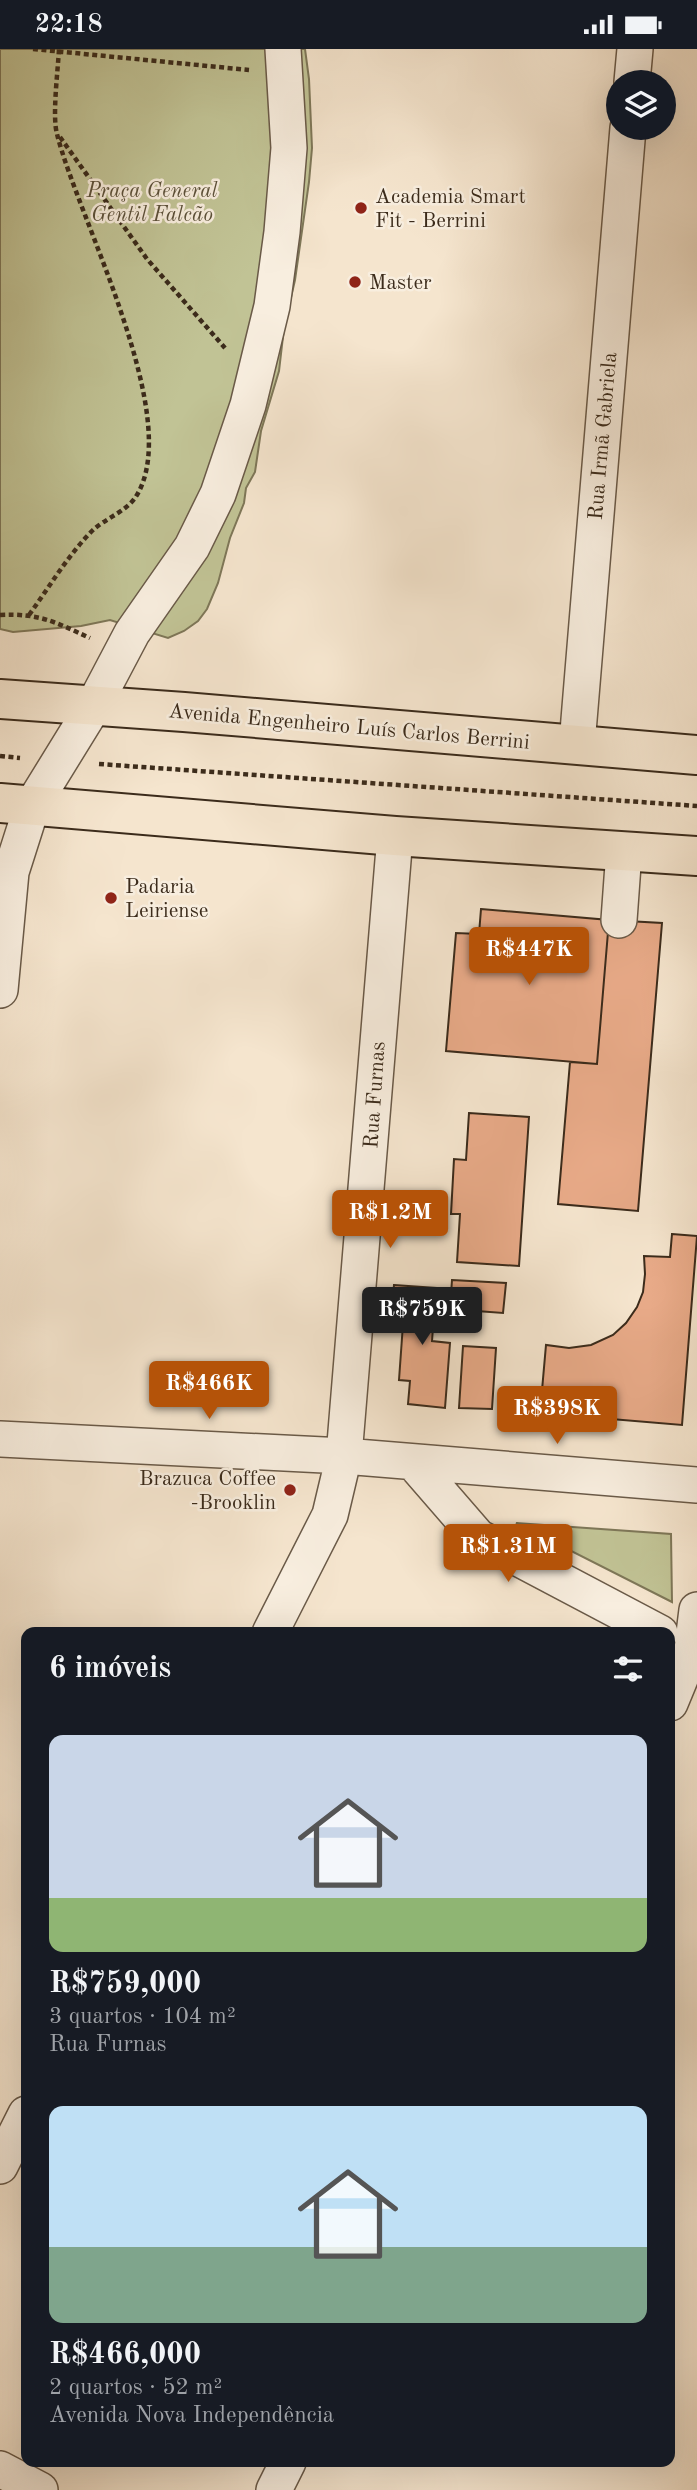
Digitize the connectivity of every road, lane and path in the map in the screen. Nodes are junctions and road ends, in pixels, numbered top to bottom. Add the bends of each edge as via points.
1 (33, 49) edge
2 (283, 49) edge
3 (635, 49) edge
4 (59, 50) edge
5 (633, 70) edge
6 (253, 71) dead end
7 (56, 131) junction
8 (627, 140) edge
9 (226, 349) dead end
10 (0, 615) edge
11 (29, 615) junction
12 (122, 653) junction
13 (0, 699) edge
14 (93, 707) junction
15 (577, 744) junction
16 (697, 755) edge
17 (0, 756) edge
18 (59, 761) junction
19 (16, 804) edge
20 (697, 806) edge
21 (395, 836) junction
22 (624, 851) junction
23 (697, 856) edge
24 (620, 921) dead end
25 (0, 990) edge
26 (0, 1439) edge
27 (344, 1456) junction
28 (413, 1462) junction
29 (697, 1485) edge
30 (697, 1610) edge
31 (273, 1627) edge
32 (649, 1627) edge
33 (687, 1647) edge
34 (675, 1687) edge
35 (21, 2124) edge
36 (0, 2166) edge
37 (286, 2467) edge
38 (0, 2469) edge
39 (40, 2490) edge
40 (274, 2490) edge

1 - 4 path
2 - 12 street via 289,148 282,232 272,306 250,394 218,494 192,547
3 - 5 street
4 - 6 path
4 - 7 path
7 - 9 path via 147,259
7 - 11 path via 136,360 147,407 150,451 134,499 72,552
8 - 15 street, Rua Irmã Gabriela
10 - 11 path
11 - 12 path
12 - 14 street
13 - 14 main road, Avenida Engenheiro Luís Carlos Berrini
14 - 15 main road, Avenida Engenheiro Luís Carlos Berrini
14 - 18 street
15 - 16 main road, Avenida Engenheiro Luís Carlos Berrini
17 - 18 path
18 - 19 street
18 - 20 path
19 - 21 main road
19 - 25 street
21 - 22 main road
21 - 27 street, Rua Furnas
22 - 23 main road
22 - 24 street
26 - 27 street
27 - 28 street
27 - 31 street, Rua Furnas via 330,1515
28 - 29 street
28 - 32 street via 478,1537
30 - 33 street
33 - 34 street
35 - 36 street
37 - 40 street
38 - 39 street

